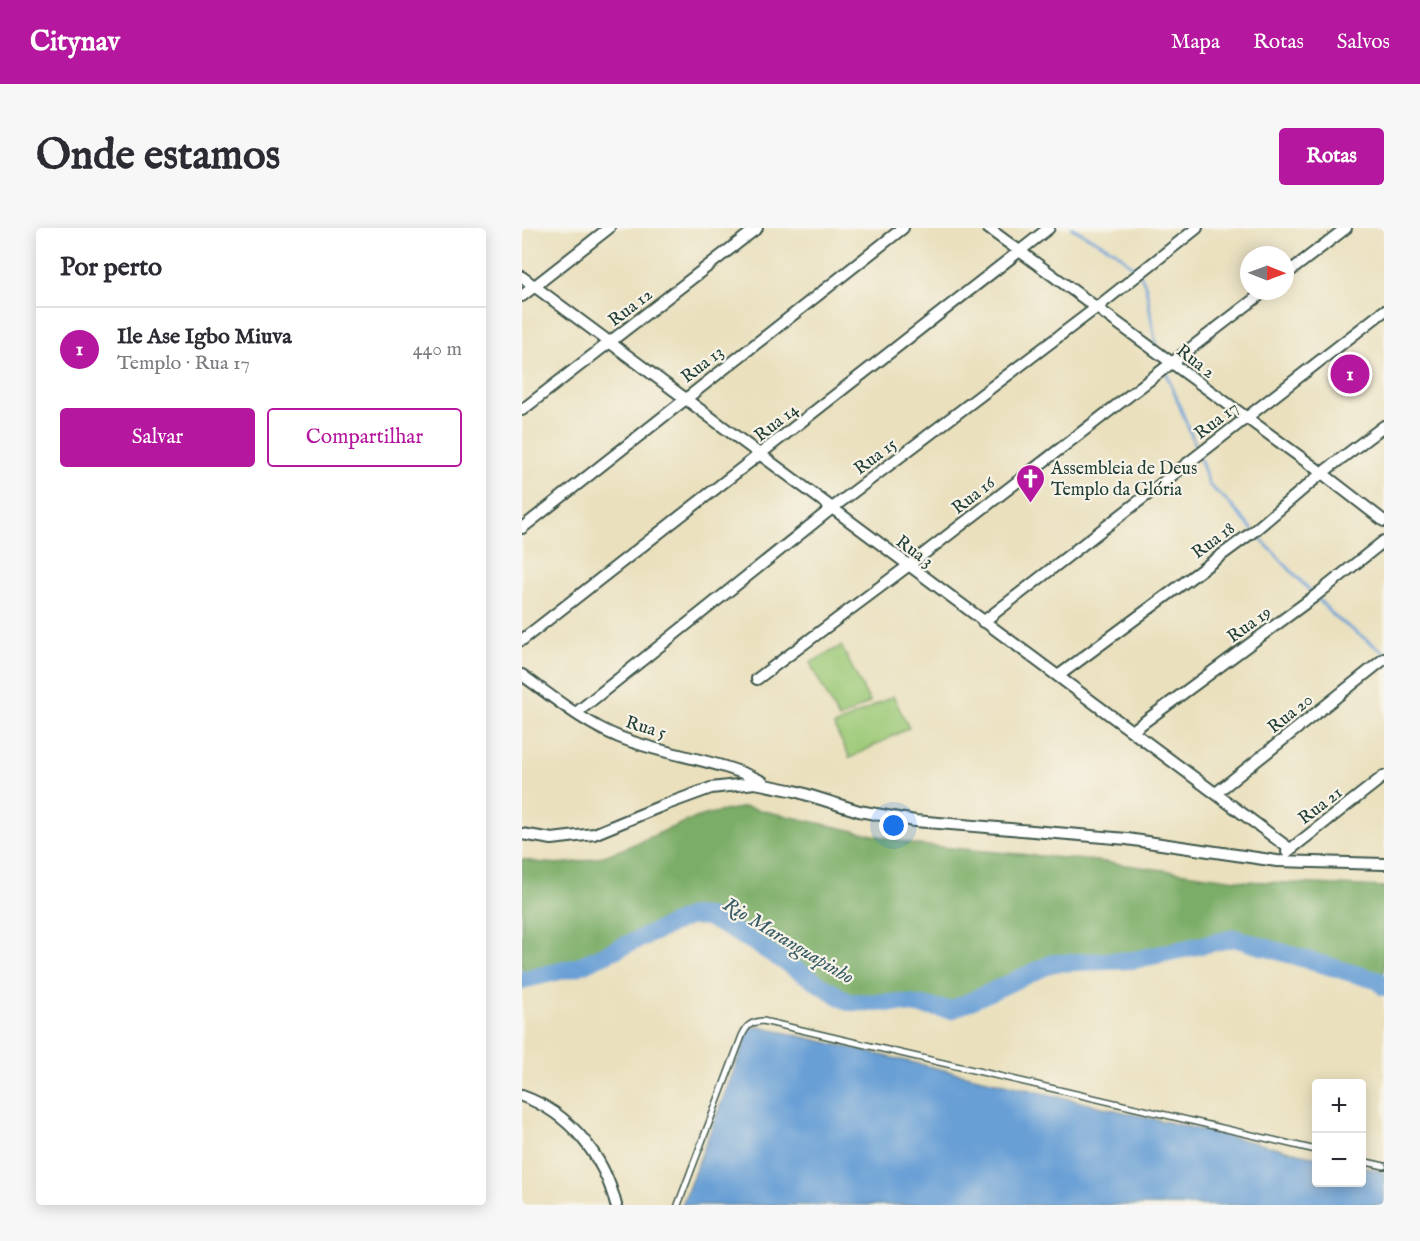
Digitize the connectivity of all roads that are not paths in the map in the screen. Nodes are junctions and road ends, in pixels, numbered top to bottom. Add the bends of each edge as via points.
1 (609, 228) edge
2 (757, 228) edge
3 (903, 228) edge
4 (988, 228) edge
5 (1049, 228) edge
6 (1197, 228) edge
7 (1346, 228) edge
8 (1021, 251) junction
9 (1294, 268) edge
10 (522, 277) edge
11 (534, 286) junction
12 (522, 296) edge
13 (1252, 300) edge
14 (1095, 308) junction
15 (1384, 311) edge
16 (610, 343) junction
17 (1171, 363) junction
18 (684, 399) junction
19 (522, 410) edge
20 (1245, 418) junction
21 (1384, 426) edge
22 (760, 456) junction
23 (1322, 473) junction
24 (831, 509) junction
25 (1384, 521) edge
26 (522, 528) edge
27 (1384, 541) edge
28 (908, 566) junction
29 (983, 622) junction
30 (522, 640) edge
31 (1384, 659) edge
32 (522, 675) edge
33 (1058, 676) junction
34 (757, 679) dead end
35 (576, 713) junction
36 (1132, 731) junction
37 (1384, 776) edge
38 (772, 787) junction
39 (1216, 793) junction
40 (522, 834) edge
41 (1290, 849) junction
42 (1278, 861) junction
43 (1384, 864) edge
44 (522, 1096) edge
45 (1312, 1149) edge
46 (1366, 1162) edge
47 (1384, 1166) edge
48 (616, 1205) edge
49 (678, 1205) edge

1 - 11 street
2 - 16 street, Rua 12
3 - 18 street, Rua 13
4 - 8 street, Rua 2
5 - 8 street, Rua 14
6 - 14 street, Rua 15
7 - 9 street
8 - 14 street, Rua 2
8 - 22 street, Rua 14
10 - 11 street, Rua 3
11 - 12 street
11 - 16 street, Rua 3
13 - 17 street, Rua 16
14 - 17 street, Rua 2
14 - 24 street, Rua 15
15 - 20 street, Rua 17
16 - 18 street, Rua 3
16 - 19 street, Rua 12
17 - 20 street, Rua 2
17 - 28 street, Rua 16
18 - 22 street, Rua 3
18 - 26 street, Rua 13
20 - 23 street, Rua 2
20 - 29 street, Rua 17
21 - 23 street, Rua 18
22 - 24 street, Rua 3
22 - 30 street, Rua 14
23 - 25 street, Rua 2
23 - 33 street, Rua 18 via 1254,531
24 - 28 street, Rua 3
24 - 35 street, Rua 15
27 - 36 street, Rua 19
28 - 29 street, Rua 3
28 - 34 street, Rua 16
29 - 33 street, Rua 3
31 - 39 street, Rua 20
32 - 35 street, Rua 5
33 - 36 street, Rua 3
35 - 38 street, Rua 5 via 619,737 731,768
36 - 39 street, Rua 3
37 - 41 street, Rua 21
38 - 40 street via 739,783 711,788 582,837 552,839
38 - 42 street via 859,811 915,821 1127,839
39 - 41 street, Rua 3
41 - 42 street, Rua 21
42 - 43 street
44 - 48 street via 545,1106 580,1135 598,1160
45 - 49 lane via 763,1021 753,1022 742,1036
46 - 47 lane

